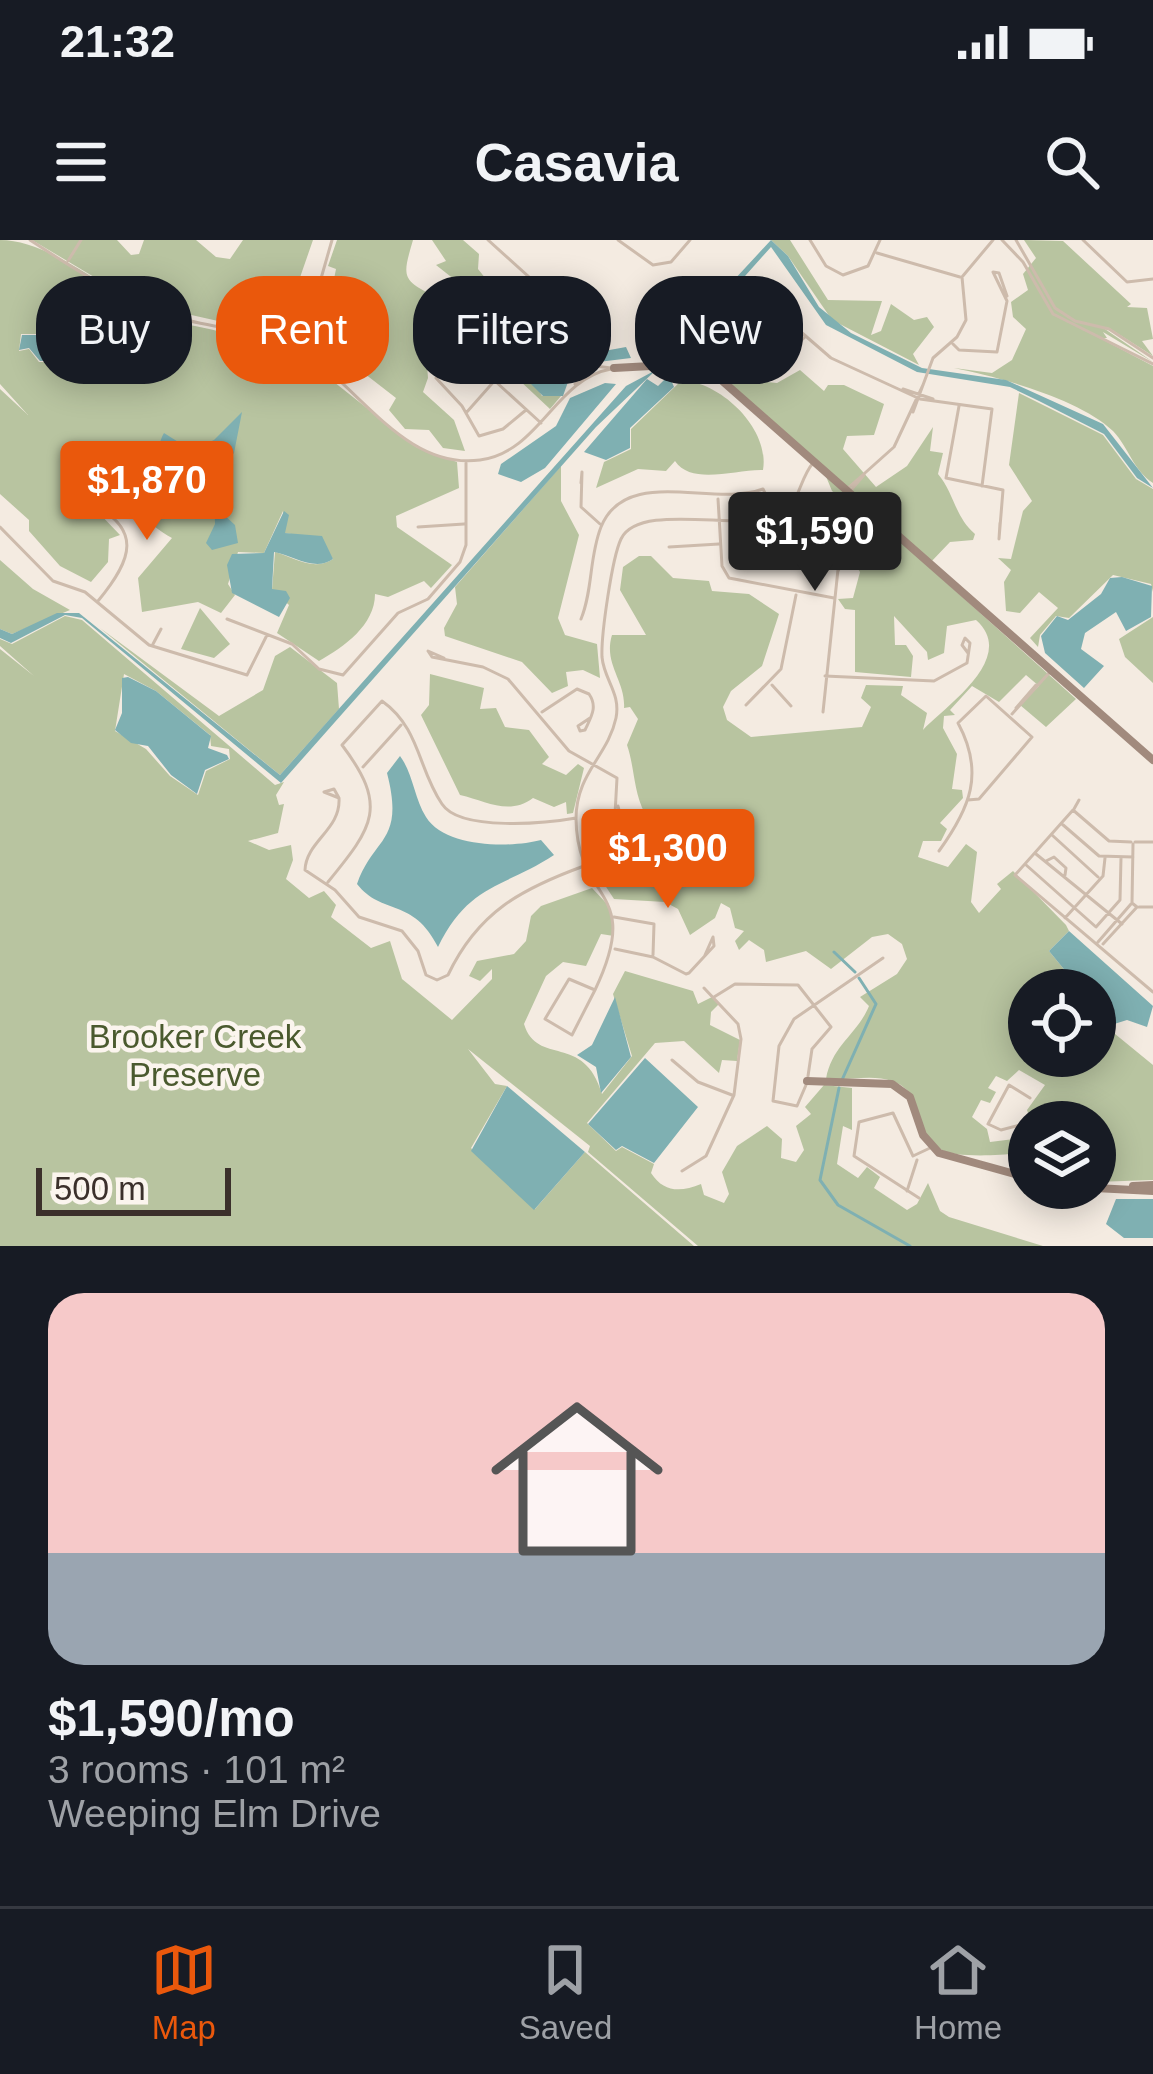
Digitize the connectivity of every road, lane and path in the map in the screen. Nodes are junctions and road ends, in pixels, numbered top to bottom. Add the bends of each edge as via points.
1 (30, 240) edge
2 (81, 240) edge
3 (332, 240) edge
4 (488, 240) edge
5 (618, 240) edge
6 (690, 240) edge
7 (810, 240) edge
8 (880, 240) edge
9 (991, 240) edge
10 (1002, 240) edge
11 (1016, 240) edge
12 (1083, 240) edge
13 (876, 253) junction
14 (67, 262) junction
15 (320, 276) edge
16 (529, 276) edge
17 (962, 277) junction
18 (1153, 279) edge
19 (1007, 296) dead end
20 (216, 326) edge
21 (1096, 329) junction
22 (805, 337) junction
23 (1113, 337) junction
24 (951, 342) junction
25 (1153, 361) edge
26 (611, 368) edge
27 (611, 368) edge
28 (614, 368) junction
29 (340, 384) edge
30 (441, 384) edge
31 (492, 384) edge
32 (498, 384) edge
33 (576, 384) edge
34 (572, 391) junction
35 (918, 397) junction
36 (959, 404) junction
37 (526, 410) junction
38 (466, 412) junction
39 (543, 424) junction
40 (466, 461) junction
41 (814, 462) junction
42 (581, 483) dead end
43 (982, 486) junction
44 (847, 491) junction
45 (752, 493) dead end
46 (718, 498) junction
47 (86, 501) dead end
48 (719, 520) junction
49 (1000, 523) dead end
50 (466, 524) junction
51 (602, 525) junction
52 (0, 527) edge
53 (418, 527) dead end
54 (721, 544) junction
55 (669, 547) dead end
56 (838, 571) dead end
57 (796, 594) junction
58 (834, 598) junction
59 (97, 602) junction
60 (227, 619) dead end
61 (581, 619) dead end
62 (160, 629) dead end
63 (268, 633) junction
64 (152, 646) junction
65 (968, 653) dead end
66 (444, 658) dead end
67 (1049, 673) junction
68 (824, 676) junction
69 (771, 684) junction
70 (746, 705) dead end
71 (791, 706) dead end
72 (823, 712) dead end
73 (541, 713) junction
74 (1010, 716) junction
75 (590, 718) dead end
76 (404, 722) junction
77 (1153, 763) edge
78 (589, 764) junction
79 (362, 768) junction
80 (339, 798) dead end
81 (968, 800) junction
82 (1079, 802) dead end
83 (618, 806) dead end
84 (1072, 810) junction
85 (576, 818) junction
86 (1060, 823) junction
87 (1050, 834) junction
88 (1153, 842) edge
89 (1133, 843) junction
90 (939, 851) dead end
91 (1034, 852) junction
92 (1105, 857) junction
93 (1133, 857) junction
94 (1121, 858) junction
95 (1024, 863) junction
96 (586, 865) junction
97 (1100, 879) junction
98 (327, 884) junction
99 (1084, 896) junction
100 (1135, 905) junction
101 (1153, 907) edge
102 (1074, 908) junction
103 (1109, 913) junction
104 (614, 916) junction
105 (1064, 919) junction
106 (1120, 922) junction
107 (1100, 944) junction
108 (614, 949) junction
109 (705, 956) dead end
110 (652, 957) junction
111 (883, 958) dead end
112 (704, 988) dead end
113 (595, 990) junction
114 (1153, 992) edge
115 (714, 997) junction
116 (815, 1003) junction
117 (672, 1060) dead end
118 (807, 1081) junction
119 (734, 1095) junction
120 (1030, 1098) dead end
121 (1008, 1127) edge
122 (931, 1147) junction
123 (917, 1158) junction
124 (682, 1171) dead end
125 (1008, 1173) edge
126 (1153, 1188) edge
127 (1116, 1189) edge
128 (906, 1192) junction
129 (919, 1198) dead end

1 - 14 street
2 - 14 street
3 - 15 street
4 - 16 street
5 - 6 street via 653,266 671,262
7 - 13 street via 826,266 843,275 861,271
8 - 13 street
9 - 17 street
10 - 21 street via 1053,314
11 - 21 street via 1055,308
12 - 18 street via 1127,282
13 - 17 street
14 - 20 street via 147,307
17 - 24 street via 966,320
19 - 24 street via 997,352 959,350
21 - 23 street
21 - 23 street
22 - 22 street via 768,285 723,335 762,364
22 - 35 street via 830,358
23 - 25 street
24 - 35 street
26 - 28 street
27 - 28 street
28 - 34 street
28 - 41 street via 708,369
29 - 40 street via 416,446
30 - 38 street
31 - 38 street
32 - 37 street
33 - 34 street
34 - 39 street
35 - 36 street
35 - 44 street via 894,447
36 - 43 street via 994,412
36 - 43 street via 946,478
37 - 38 street via 483,437
37 - 39 street
39 - 40 street via 510,451
40 - 50 street
41 - 44 street
41 - 48 street via 784,513
42 - 51 street via 581,507
43 - 49 street via 1003,490
44 - 67 street
45 - 46 street
46 - 48 street
46 - 51 street via 640,493
47 - 59 street via 119,526 128,549 122,572
48 - 54 street
48 - 78 street via 652,518 621,539 602,658 616,716
50 - 53 street
50 - 63 street via 460,562 428,599 398,613 341,676
51 - 61 street
52 - 59 street via 53,581
54 - 55 street
54 - 57 street via 730,578
56 - 58 street
57 - 58 street
57 - 69 street via 786,658
58 - 68 street
59 - 64 street
60 - 63 street
62 - 64 street
63 - 64 street via 247,675
65 - 68 street via 966,665 934,681
66 - 73 street via 499,674
67 - 74 street
67 - 77 street
68 - 72 street
69 - 70 street
69 - 71 street
73 - 75 street via 577,689 592,698
73 - 78 street
74 - 81 street via 1032,737 979,799
74 - 81 street via 983,696 958,723 973,751
76 - 79 street
76 - 79 street via 378,702 342,745
76 - 85 street via 450,812 509,824
78 - 83 street via 619,780
78 - 85 street
79 - 98 street via 370,822
80 - 98 street via 334,823 304,862
81 - 90 street
82 - 84 street
84 - 86 street
84 - 89 street via 1109,842
85 - 96 street
86 - 87 street
86 - 92 street
87 - 91 street
87 - 97 street
88 - 89 street
89 - 93 street
91 - 95 street
91 - 99 street via 1045,862 1054,857
92 - 94 street
92 - 97 street
93 - 94 street
93 - 100 street
94 - 103 street via 1120,898
95 - 102 street
95 - 105 street via 1015,876
96 - 98 street via 499,905 436,980 402,931 356,915
96 - 104 street
97 - 99 street
99 - 102 street
99 - 103 street
100 - 101 street
100 - 106 street
102 - 103 street via 1096,927
102 - 105 street
103 - 106 street
104 - 108 street
104 - 110 street via 654,923
105 - 107 street
106 - 107 street
107 - 114 street
108 - 110 street
108 - 113 street
109 - 110 street via 686,974
111 - 116 street
112 - 115 street
113 - 113 street via 572,1035 545,1023 565,979
115 - 116 street via 734,984 789,982
115 - 119 street via 741,1031
116 - 118 street via 831,1027 812,1049
116 - 118 street via 784,1033 773,1101 800,1105
117 - 119 street via 698,1082
118 - 122 street via 892,1084 910,1097
119 - 124 street via 706,1156
120 - 121 street via 1009,1085 988,1122 994,1130
122 - 123 street
122 - 125 street
123 - 128 street
123 - 128 street via 895,1114 860,1121 853,1154
126 - 127 street
128 - 129 street

